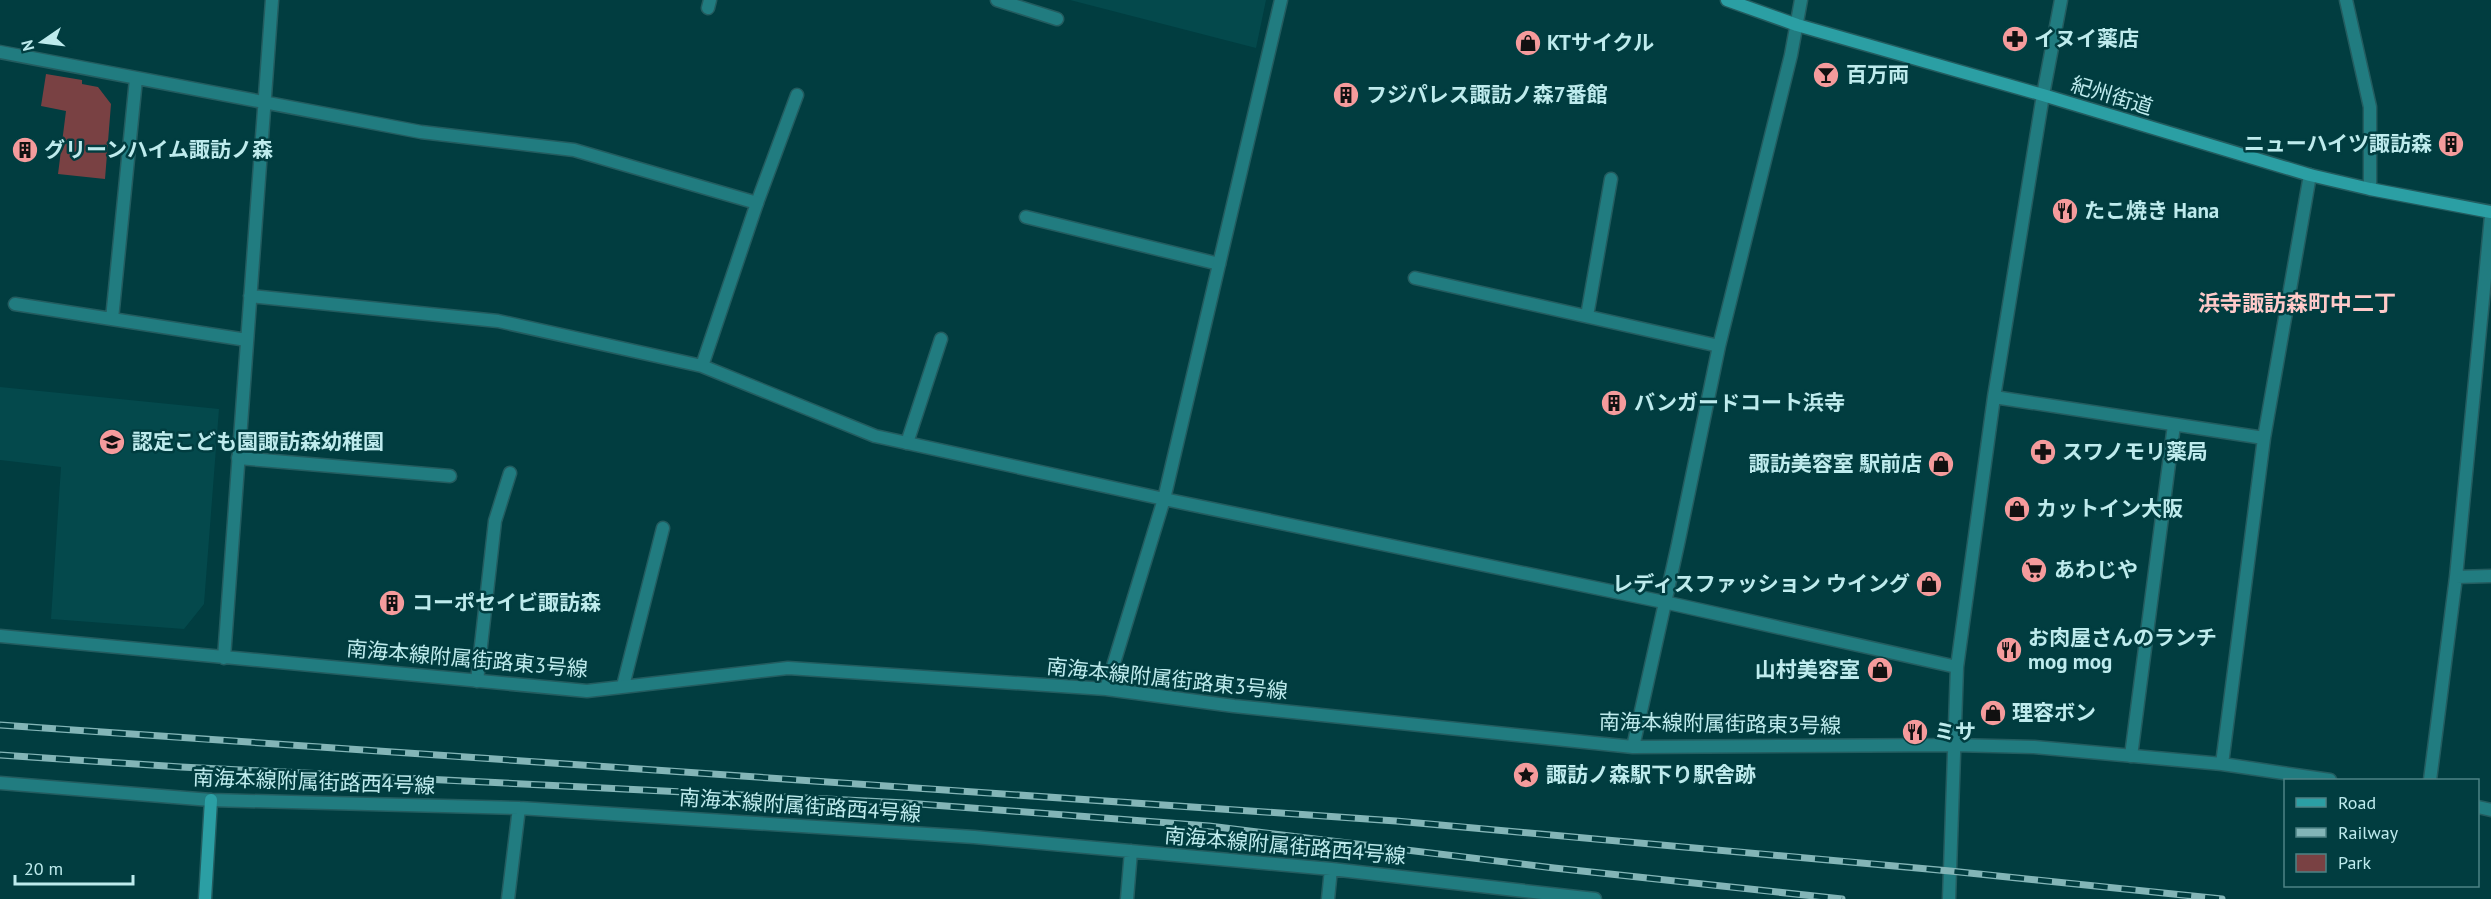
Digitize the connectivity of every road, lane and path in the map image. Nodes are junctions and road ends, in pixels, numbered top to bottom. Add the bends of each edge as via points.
1 (272, 0) edge
2 (997, 0) edge
3 (1281, 0) edge
4 (1727, 0) edge
5 (1801, 0) edge
6 (2061, 0) edge
7 (2346, 0) edge
8 (1057, 19) dead end
9 (1797, 25) junction
10 (0, 52) edge
11 (136, 79) junction
12 (797, 95) dead end
13 (2043, 95) junction
14 (265, 104) junction
15 (2310, 175) junction
16 (1611, 179) dead end
17 (2370, 189) junction
18 (757, 203) junction
19 (2491, 212) edge
20 (2491, 216) edge
21 (1026, 217) dead end
22 (1219, 264) junction
23 (1415, 278) dead end
24 (250, 296) junction
25 (15, 304) dead end
26 (1587, 316) junction
27 (112, 319) junction
28 (941, 339) dead end
29 (247, 340) junction
30 (1719, 346) junction
31 (702, 366) junction
32 (1994, 397) junction
33 (2174, 425) junction
34 (2264, 438) junction
35 (908, 443) junction
36 (238, 458) junction
37 (510, 473) dead end
38 (450, 476) dead end
39 (1164, 499) junction
40 (663, 528) dead end
41 (2491, 576) edge
42 (2456, 577) junction
43 (1664, 602) junction
44 (0, 636) edge
45 (224, 658) junction
46 (1957, 667) junction
47 (477, 681) junction
48 (623, 686) junction
49 (1106, 689) junction
50 (1954, 745) junction
51 (1633, 747) junction
52 (2131, 756) junction
53 (2222, 764) junction
54 (2323, 779) edge
55 (2430, 779) edge
56 (0, 783) edge
57 (211, 800) junction
58 (519, 808) junction
59 (1131, 851) junction
60 (1331, 869) junction
61 (205, 899) edge
62 (508, 899) edge
63 (1126, 899) edge
64 (1328, 899) edge
65 (1595, 899) edge
66 (1949, 899) edge

1 - 14 street
2 - 8 street
3 - 22 street
4 - 9 street, 紀州街道
5 - 9 street
6 - 13 street
7 - 17 street via 2370,107
9 - 13 street, 紀州街道
9 - 30 street
10 - 11 street
11 - 14 street
11 - 27 street
12 - 18 street
13 - 15 street, 紀州街道
13 - 32 street
14 - 18 street via 420,132 574,150
14 - 24 street
15 - 17 street, 紀州街道
15 - 34 street
16 - 26 street
17 - 19 street, 紀州街道
18 - 31 street
20 - 42 street
21 - 22 street
22 - 39 street
23 - 26 street
24 - 29 street
24 - 31 street via 498,321
25 - 27 street
26 - 30 street
27 - 29 street
28 - 35 street
29 - 36 street
30 - 43 street
31 - 35 street via 875,436
32 - 33 street
32 - 46 street
33 - 34 street
33 - 52 street
34 - 53 street
35 - 39 street
36 - 38 street
36 - 45 street
37 - 47 street via 495,521
39 - 43 street
39 - 49 street
40 - 48 street
41 - 42 street
42 - 55 street
43 - 46 street
43 - 51 street
44 - 45 street, 南海本線附属街路東3号線
45 - 47 street, 南海本線附属街路東3号線
46 - 50 street
47 - 48 street, 南海本線附属街路東3号線 via 587,691
48 - 49 street, 南海本線附属街路東3号線 via 788,668
49 - 51 street, 南海本線附属街路東3号線
50 - 51 street, 南海本線附属街路東3号線
50 - 52 street, 南海本線附属街路東3号線
50 - 66 street
52 - 53 street, 南海本線附属街路東3号線
53 - 54 street, 南海本線附属街路東3号線
56 - 57 street, 南海本線附属街路西4号線
57 - 58 street, 南海本線附属街路西4号線
57 - 61 street
58 - 59 street, 南海本線附属街路西4号線
58 - 62 street
59 - 60 street, 南海本線附属街路西4号線
59 - 63 street
60 - 64 street
60 - 65 street, 南海本線附属街路西4号線

